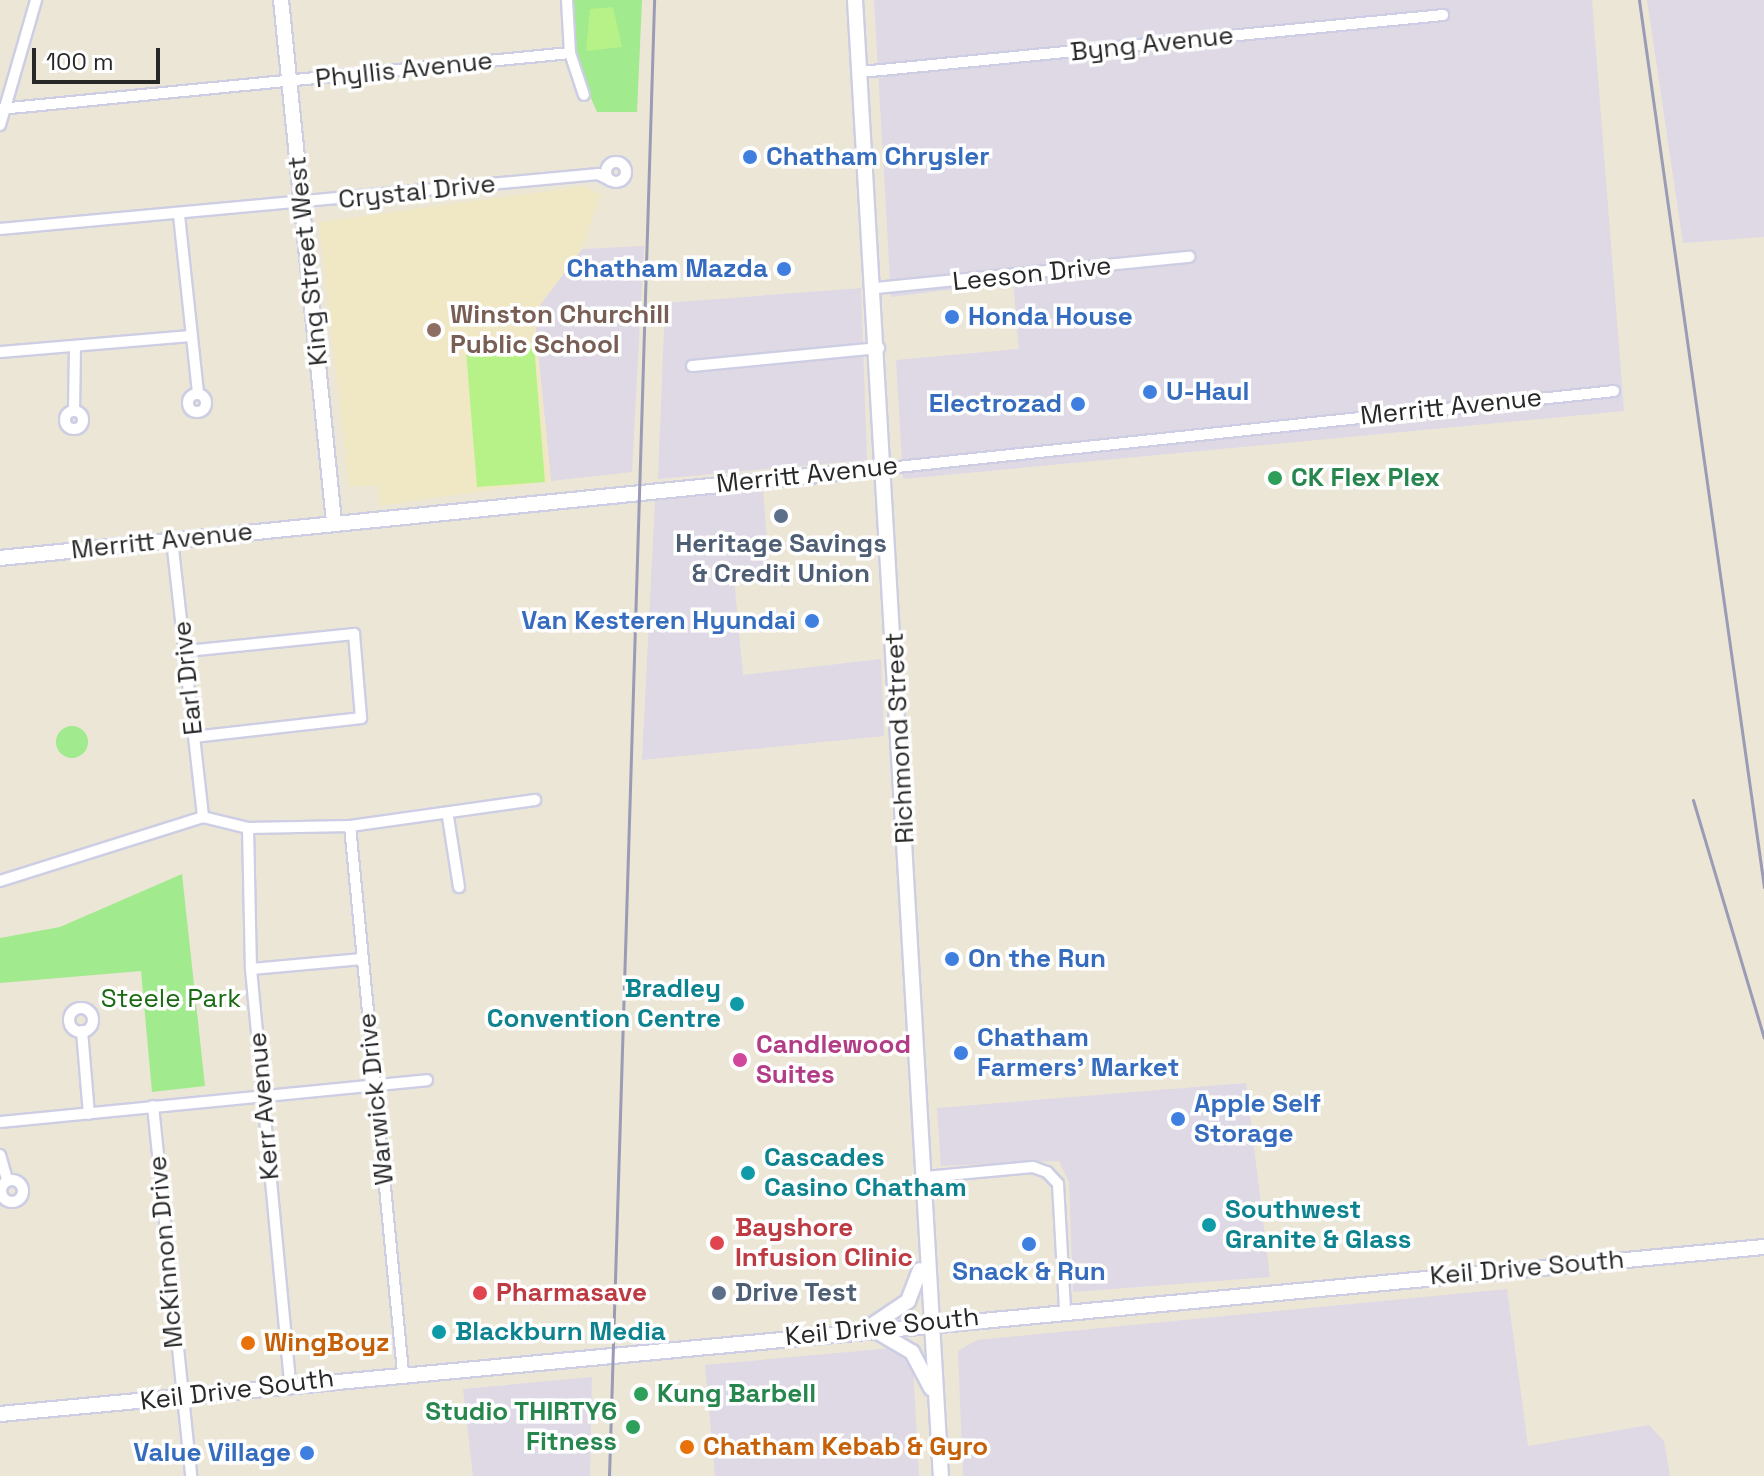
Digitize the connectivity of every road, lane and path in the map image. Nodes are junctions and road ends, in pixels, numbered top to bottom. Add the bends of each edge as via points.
1 (36, 0) edge
2 (281, 0) edge
3 (567, 0) edge
4 (855, 0) edge
5 (1443, 15) dead end
6 (570, 53) junction
7 (861, 72) junction
8 (289, 81) junction
9 (584, 95) dead end
10 (2, 109) edge
11 (0, 125) edge
12 (608, 165) junction
13 (595, 175) junction
14 (610, 180) junction
15 (301, 203) junction
16 (179, 215) junction
17 (0, 229) edge
18 (1189, 257) dead end
19 (876, 288) junction
20 (191, 336) junction
21 (879, 348) junction
22 (75, 350) junction
23 (0, 352) edge
24 (692, 366) dead end
25 (1614, 391) dead end
26 (198, 394) dead end
27 (74, 411) dead end
28 (888, 468) junction
29 (334, 522) junction
30 (172, 540) junction
31 (0, 558) edge
32 (187, 651) junction
33 (194, 737) junction
34 (535, 800) dead end
35 (203, 817) junction
36 (448, 817) junction
37 (350, 826) junction
38 (248, 828) junction
39 (0, 881) edge
40 (459, 887) dead end
41 (363, 959) junction
42 (251, 969) junction
43 (82, 1031) dead end
44 (427, 1080) dead end
45 (375, 1084) junction
46 (263, 1096) junction
47 (153, 1106) junction
48 (89, 1114) junction
49 (0, 1122) edge
50 (0, 1155) edge
51 (925, 1177) junction
52 (7, 1180) dead end
53 (924, 1242) junction
54 (1764, 1247) edge
55 (1065, 1310) junction
56 (929, 1320) junction
57 (867, 1328) junction
58 (403, 1372) junction
59 (290, 1382) junction
60 (179, 1398) junction
61 (936, 1403) junction
62 (0, 1414) edge
63 (191, 1476) edge
64 (941, 1476) edge

1 - 10 street
2 - 8 main road, King Street West
3 - 6 street
4 - 7 main road, Richmond Street
5 - 7 street, Byng Avenue
6 - 8 street, Phyllis Avenue
6 - 9 street
7 - 19 main road, Richmond Street
8 - 10 street, Phyllis Avenue
8 - 15 main road, King Street West
10 - 11 street
12 - 13 street
12 - 14 street
12 - 14 street via 618,161 626,171 622,180
13 - 14 street, Crystal Drive
13 - 15 street, Crystal Drive
15 - 16 street, Crystal Drive
15 - 29 main road, King Street West
16 - 17 street, Crystal Drive
16 - 20 street
18 - 19 street, Leeson Drive
19 - 21 main road, Richmond Street
20 - 22 street
20 - 26 street
21 - 24 street
21 - 28 main road, Richmond Street
22 - 23 street
22 - 27 street
25 - 28 street, Merritt Avenue
28 - 29 main road, Merritt Avenue
28 - 51 main road, Richmond Street
29 - 30 main road, Merritt Avenue
30 - 31 main road, Merritt Avenue
30 - 32 street, Earl Drive
32 - 33 street, Earl Drive
32 - 33 street via 354,634 361,718
33 - 35 street, Earl Drive
34 - 36 street
35 - 38 street
35 - 39 street
36 - 37 street
36 - 40 street
37 - 38 street
37 - 41 street, Warwick Drive
38 - 42 street, Kerr Avenue
41 - 42 street
41 - 45 street, Warwick Drive
42 - 46 street, Kerr Avenue
43 - 48 street
44 - 45 street
45 - 46 street
45 - 58 street, Warwick Drive
46 - 47 street
46 - 59 street, Kerr Avenue
47 - 48 street
47 - 60 street, McKinnon Drive
48 - 49 street
50 - 52 street
51 - 53 main road, Richmond Street
51 - 55 street via 1033,1167 1047,1172 1058,1184
53 - 56 main road, Richmond Street
53 - 57 main road via 908,1301
54 - 55 main road, Keil Drive South
55 - 56 main road, Keil Drive South
56 - 57 main road, Keil Drive South
56 - 61 main road, Richmond Street
57 - 58 main road, Keil Drive South
57 - 61 main road via 912,1352
58 - 59 main road, Keil Drive South
59 - 60 main road, Keil Drive South
60 - 62 main road, Keil Drive South
60 - 63 street, McKinnon Drive
61 - 64 main road, Richmond Street

